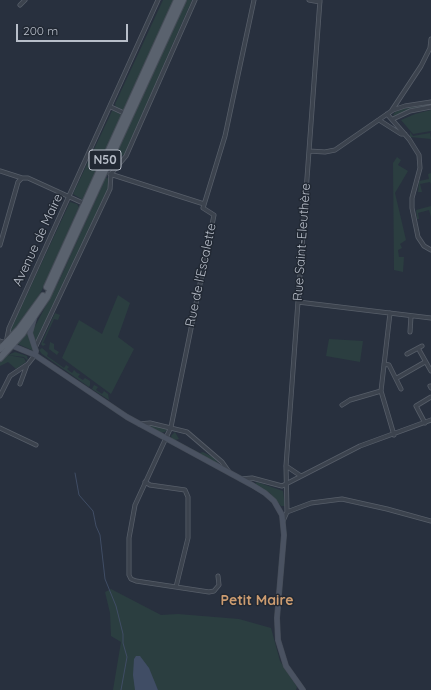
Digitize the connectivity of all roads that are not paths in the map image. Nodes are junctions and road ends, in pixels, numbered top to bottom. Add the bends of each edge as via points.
1 (25, 0) edge
2 (158, 0) edge
3 (177, 0) edge
4 (183, 0) edge
5 (194, 0) edge
6 (254, 0) edge
7 (309, 0) edge
8 (320, 1) edge
9 (20, 5) dead end
10 (431, 40) edge
11 (431, 102) edge
12 (111, 107) junction
13 (431, 107) edge
14 (391, 111) junction
15 (126, 114) junction
16 (390, 117) junction
17 (379, 120) junction
18 (387, 126) junction
19 (405, 134) junction
20 (308, 151) junction
21 (0, 171) edge
22 (108, 173) junction
23 (22, 178) junction
24 (70, 196) junction
25 (85, 204) junction
26 (204, 204) junction
27 (0, 245) edge
28 (431, 250) edge
29 (298, 302) junction
30 (390, 313) junction
31 (35, 315) junction
32 (411, 316) junction
33 (431, 318) edge
34 (410, 332) dead end
35 (3, 342) edge
36 (12, 346) junction
37 (35, 348) junction
38 (0, 349) edge
39 (407, 354) dead end
40 (35, 355) junction
41 (0, 358) edge
42 (425, 362) junction
43 (28, 364) junction
44 (384, 364) junction
45 (430, 366) edge
46 (431, 371) edge
47 (397, 378) junction
48 (20, 384) dead end
49 (401, 389) dead end
50 (380, 391) junction
51 (0, 396) edge
52 (431, 397) edge
53 (342, 406) dead end
54 (431, 420) edge
55 (424, 423) junction
56 (139, 424) junction
57 (171, 427) junction
58 (0, 428) edge
59 (394, 435) junction
60 (166, 439) junction
61 (36, 445) dead end
62 (286, 466) junction
63 (230, 473) junction
64 (301, 476) junction
65 (241, 479) junction
66 (145, 482) junction
67 (286, 484) junction
68 (287, 512) junction
69 (283, 521) junction
70 (431, 522) edge
71 (218, 576) dead end
72 (176, 587) junction
73 (302, 690) edge

1 - 9 street
2 - 12 street, Avenue de Maire
3 - 15 main road, N50
4 - 22 main road, N50
5 - 22 street via 126,156
6 - 26 street, Rue de l'Escalette via 225,136
7 - 8 street
8 - 20 street, Rue Saint-Eleuthère
10 - 14 street via 421,66
11 - 14 street via 402,106
12 - 15 street
12 - 24 street, Avenue de Maire
13 - 16 street
14 - 16 street
15 - 25 main road, N50
16 - 17 street
16 - 18 street
16 - 19 street
17 - 18 street
17 - 20 street via 339,148 327,152
18 - 19 street
19 - 28 street via 417,151 420,161 412,200 417,233 424,246
20 - 29 street, Rue Saint-Eleuthère
21 - 23 street
22 - 26 street
22 - 31 main road, N50
22 - 37 street via 110,189
23 - 24 street via 28,178
23 - 27 street via 18,182
24 - 25 street
24 - 35 street, Avenue de Maire
25 - 35 main road, N50 via 43,295
26 - 57 street, Rue de l'Escalette via 203,208 214,215
29 - 30 street
29 - 62 street, Rue Saint-Eleuthère
30 - 32 street
30 - 44 street
31 - 36 main road, N50
31 - 37 main road via 30,333
32 - 33 street
32 - 34 street
35 - 36 main road
35 - 38 main road, N50
36 - 40 main road
36 - 41 main road, N50
37 - 40 main road
39 - 42 street via 420,347
40 - 43 street
40 - 56 main road
42 - 45 street
42 - 47 street
43 - 48 street
43 - 51 street via 10,376
44 - 47 street via 389,365
44 - 50 street
45 - 46 street
47 - 49 street
50 - 53 street via 350,400
50 - 59 street
52 - 55 street via 416,406
54 - 55 street
55 - 59 street
56 - 57 street via 150,422
56 - 60 main road
57 - 60 street, Rue de l'Escalette
57 - 63 street via 187,432 196,439 222,462
58 - 61 street
59 - 64 street via 360,446
60 - 63 main road
60 - 66 street, Rue de l'Escalette
62 - 64 street
62 - 67 street, Rue Saint-Eleuthère
63 - 65 main road
64 - 67 street
65 - 67 street via 252,478 278,487
65 - 69 main road via 270,497 280,510
66 - 72 street via 185,490 188,497 188,538
66 - 72 street, Rue de l'Escalette via 135,505 129,538 129,574 136,581
67 - 68 street, Rue Saint-Eleuthère
68 - 69 street
68 - 70 street via 311,503 342,499
69 - 73 main road via 277,633 283,659
71 - 72 street, Rue de l'Escalette via 219,585 214,591

